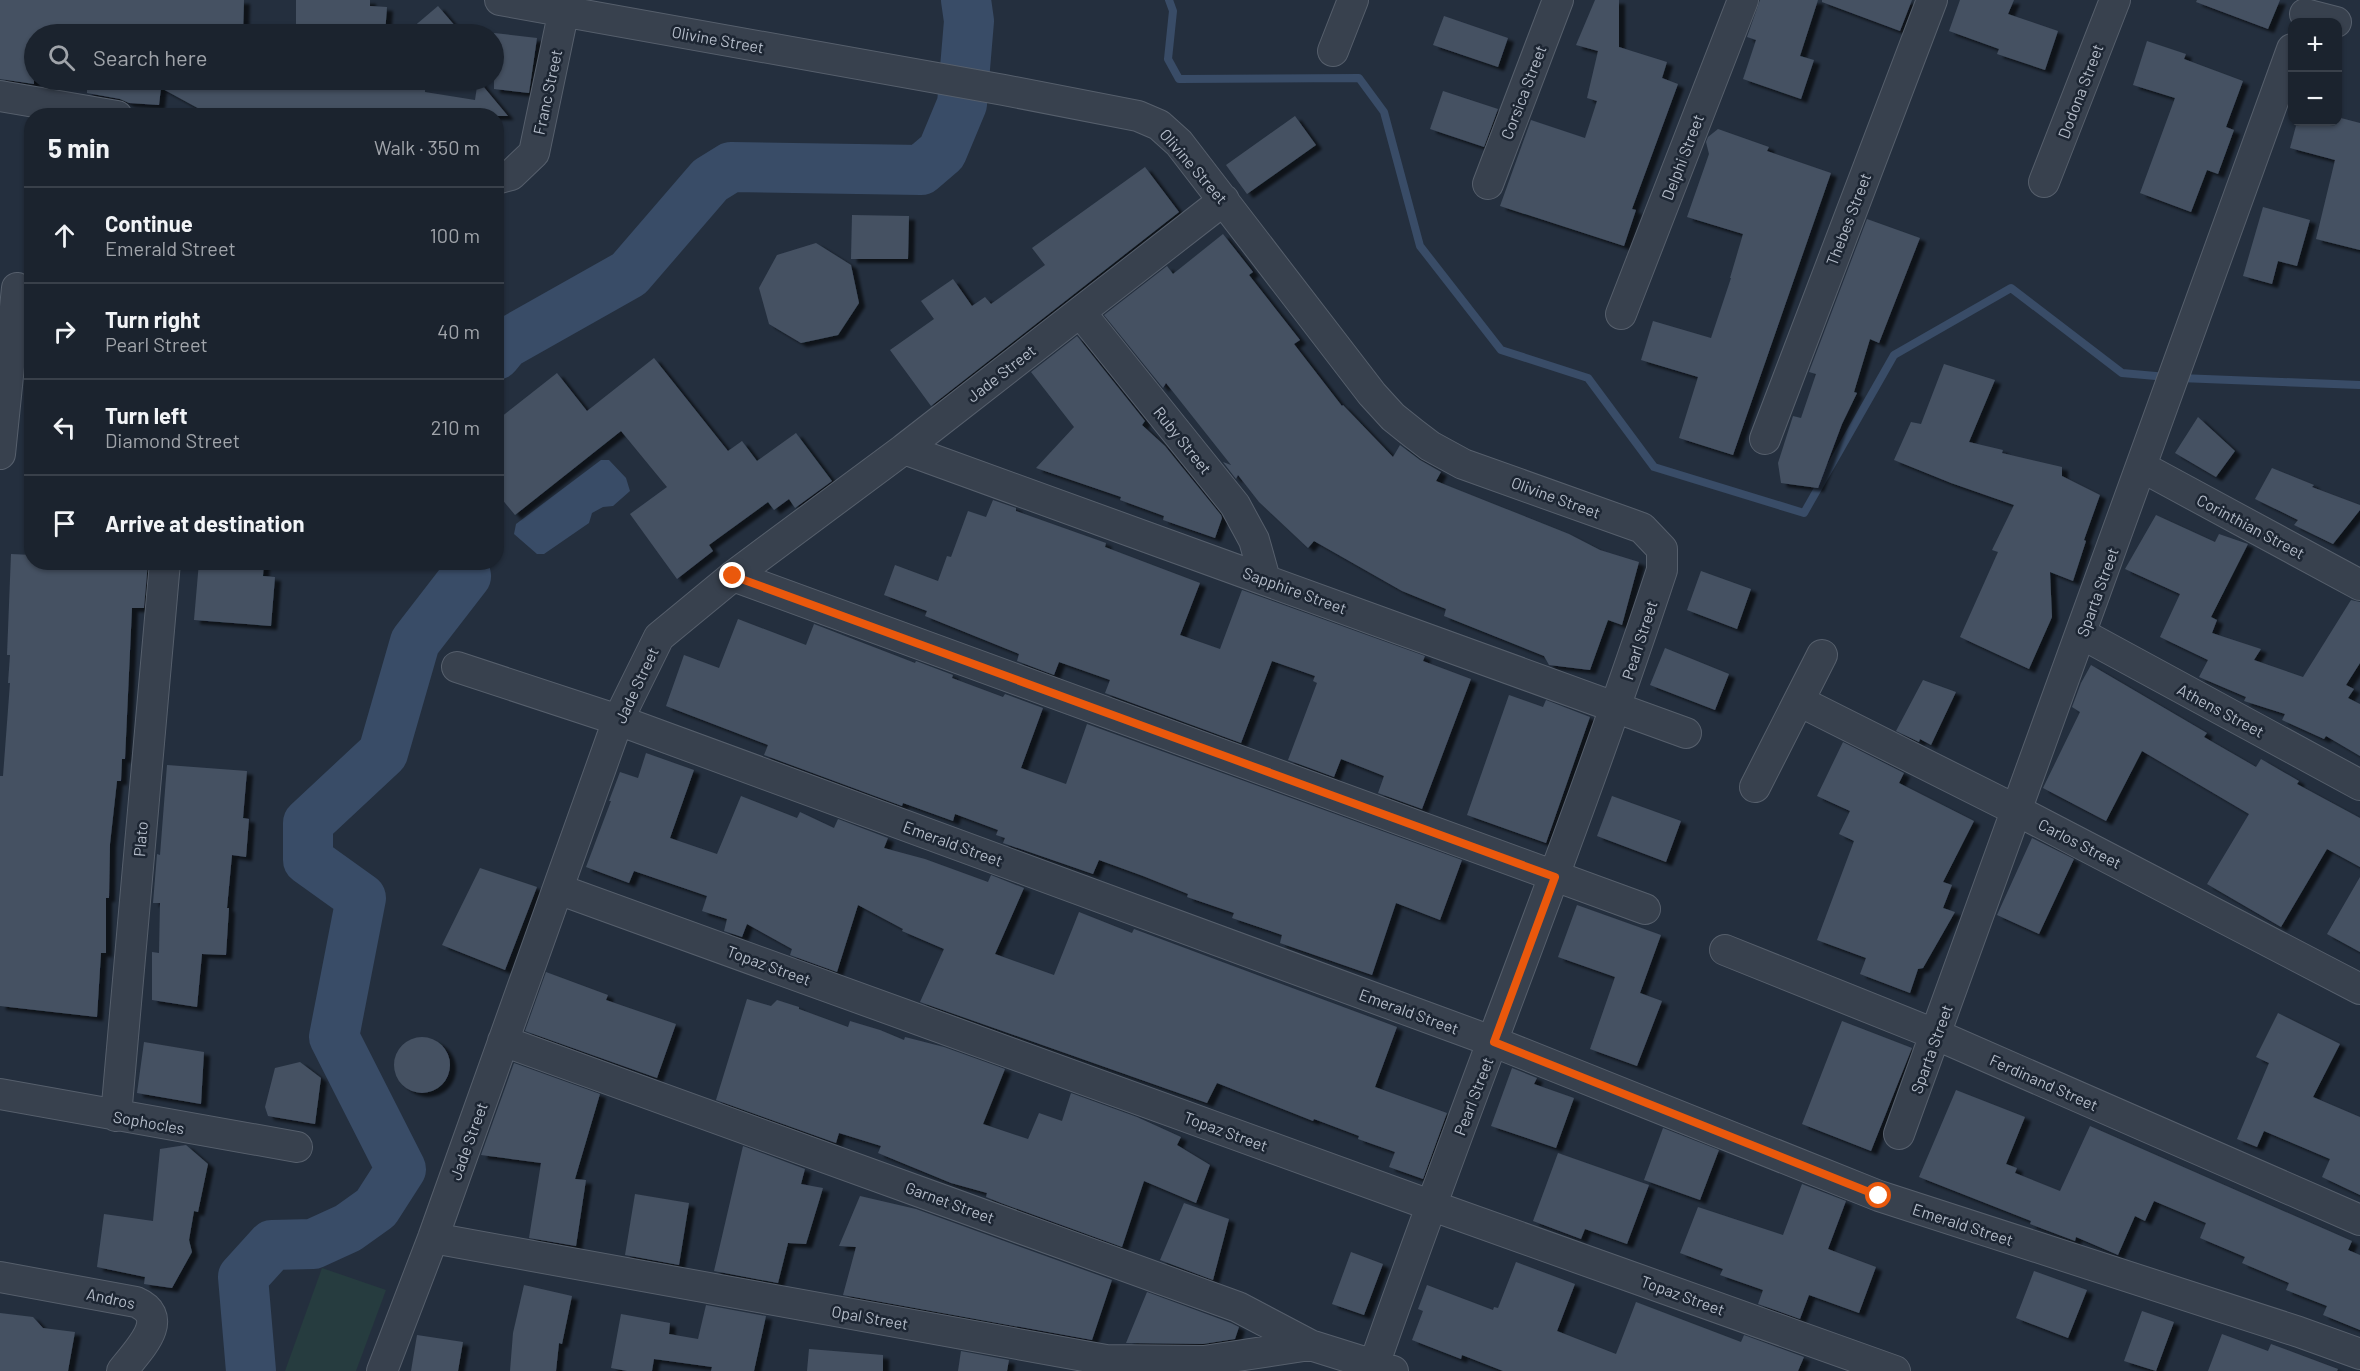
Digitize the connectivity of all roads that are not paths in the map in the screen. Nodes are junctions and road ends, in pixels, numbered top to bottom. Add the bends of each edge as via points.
1 (500, 0) edge
2 (1353, 0) edge
3 (1558, 0) edge
4 (1743, 0) edge
5 (1932, 0) edge
6 (2115, 0) edge
7 (565, 6) edge
8 (2306, 12) edge
9 (2323, 18) edge
10 (2342, 24) edge
11 (2360, 29) edge
12 (1333, 51) dead end
13 (2288, 60) edge
14 (0, 96) edge
15 (70, 108) edge
16 (504, 177) edge
17 (2044, 182) dead end
18 (1488, 184) dead end
19 (1224, 200) junction
20 (16, 288) edge
21 (1080, 312) junction
22 (1621, 314) dead end
23 (1765, 439) dead end
24 (904, 449) junction
25 (0, 454) edge
26 (2142, 467) junction
27 (1662, 549) joint
28 (164, 570) edge
29 (733, 576) junction
30 (1264, 579) junction
31 (2360, 585) edge
32 (2082, 634) junction
33 (1822, 655) dead end
34 (457, 667) dead end
35 (1798, 701) junction
36 (1617, 706) junction
37 (618, 720) junction
38 (1686, 733) dead end
39 (2360, 785) edge
40 (1755, 787) dead end
41 (2016, 810) junction
42 (1555, 877) junction
43 (558, 888) junction
44 (1645, 909) dead end
45 (1725, 950) dead end
46 (2360, 989) edge
47 (1937, 1035) junction
48 (503, 1041) junction
49 (1494, 1042) junction
50 (0, 1095) edge
51 (116, 1116) junction
52 (1899, 1134) dead end
53 (297, 1147) dead end
54 (1430, 1205) junction
55 (2360, 1220) edge
56 (434, 1238) junction
57 (0, 1277) edge
58 (1310, 1345) junction
59 (2360, 1354) edge
60 (1380, 1369) edge
61 (122, 1371) edge
62 (382, 1371) edge
63 (1894, 1371) edge

1 - 7 street, Olivine Street
2 - 12 street
3 - 18 street, Corsica Street
4 - 22 street, Delphi Street
5 - 23 street, Thebes Street
6 - 17 street, Dodona Street
7 - 16 street, Franc Street via 534,153
7 - 19 street, Olivine Street via 1138,116 1159,125 1179,143
8 - 9 street
10 - 11 street
13 - 26 street, Sparta Street
14 - 15 street
19 - 21 street, Jade Street
19 - 27 street, Olivine Street via 1372,394 1430,447 1463,464 1642,528
20 - 25 street
21 - 24 street, Jade Street
21 - 30 street, Ruby Street via 1235,505 1254,540
24 - 29 street, Jade Street
24 - 30 street, Sapphire Street
26 - 31 street, Corinthian Street
26 - 32 street, Sparta Street
27 - 36 street, Pearl Street via 1662,570
28 - 51 street, Plato
29 - 37 street, Jade Street via 659,637
29 - 42 street
30 - 36 street, Sapphire Street
32 - 39 street, Athens Street
32 - 41 street, Sparta Street
33 - 35 street
34 - 37 street, Emerald Street
35 - 40 street
35 - 41 street, Carlos Street
36 - 38 street, Sapphire Street
36 - 42 street, Pearl Street
37 - 43 street, Jade Street
37 - 49 street, Emerald Street
41 - 46 street, Carlos Street
41 - 47 street, Sparta Street
42 - 44 street
42 - 49 street, Pearl Street
43 - 48 street, Jade Street
43 - 54 street, Topaz Street
45 - 47 street, Ferdinand Street
47 - 52 street, Sparta Street
47 - 55 street, Ferdinand Street
48 - 56 street, Jade Street
48 - 58 street, Garnet Street via 1238,1307
49 - 54 street, Pearl Street
49 - 59 street, Emerald Street via 1879,1196
50 - 51 street, Sophocles
51 - 53 street, Sophocles
54 - 60 street, Pearl Street
54 - 63 street, Topaz Street
56 - 58 street, Opal Street via 1106,1360 1204,1361
56 - 62 street, Jade Street
57 - 61 street, Andros via 145,1306 152,1313 153,1324
58 - 60 street, Garnet Street

